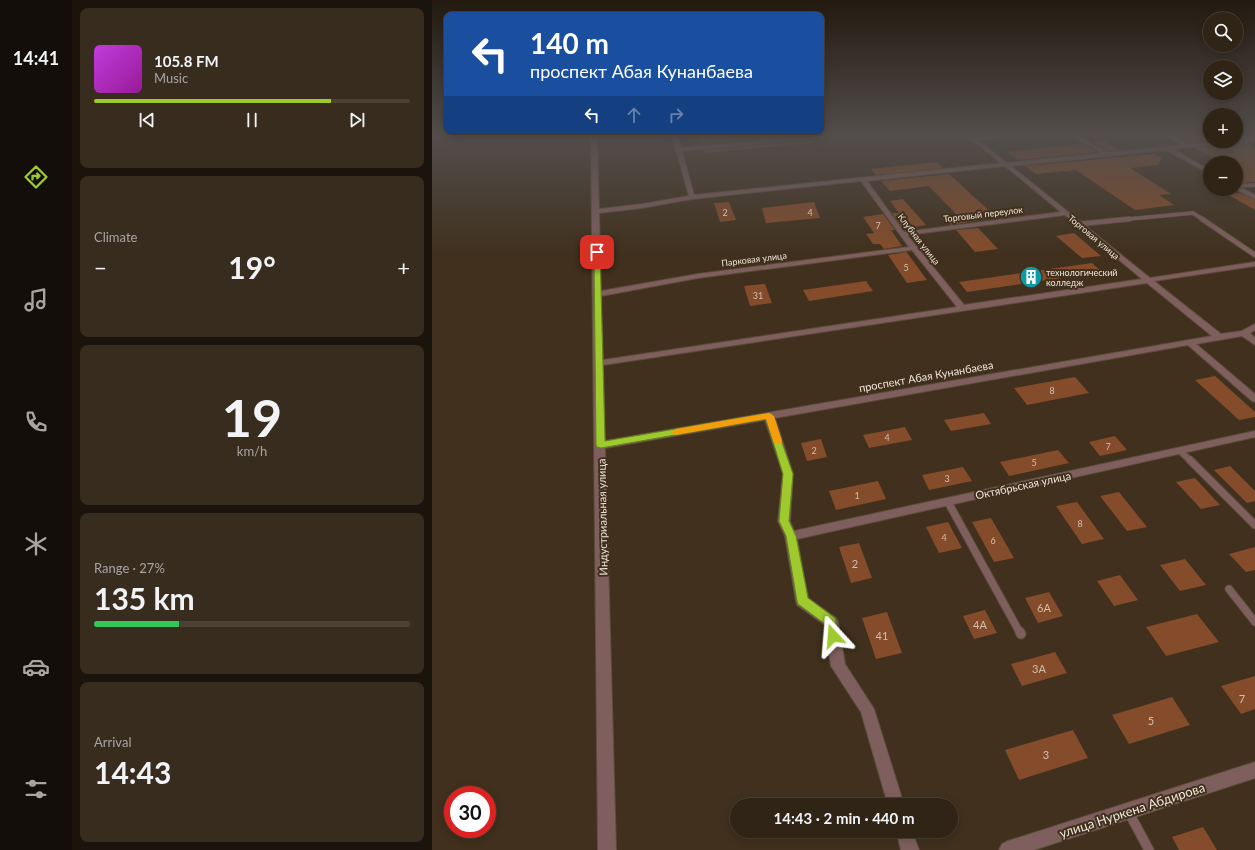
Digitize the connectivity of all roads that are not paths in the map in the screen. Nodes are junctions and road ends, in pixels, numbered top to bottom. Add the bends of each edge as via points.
1 (595, 176) edge
2 (686, 176) edge
3 (905, 176) edge
4 (1021, 176) edge
5 (863, 180) junction
6 (1255, 185) edge
7 (1243, 186) edge
8 (1243, 191) edge
9 (692, 197) junction
10 (1255, 198) edge
11 (596, 210) junction
12 (1065, 213) junction
13 (1079, 224) junction
14 (902, 234) junction
15 (914, 248) junction
16 (1255, 255) edge
17 (1255, 264) edge
18 (1146, 280) junction
19 (598, 294) junction
20 (962, 308) junction
21 (1255, 327) edge
22 (1244, 333) junction
23 (1219, 337) junction
24 (1189, 342) junction
25 (1255, 342) edge
26 (599, 363) junction
27 (1255, 399) edge
28 (769, 416) junction
29 (1255, 434) edge
30 (601, 445) junction
31 (1180, 451) junction
32 (948, 502) junction
33 (1255, 525) edge
34 (791, 536) junction
35 (1230, 589) dead end
36 (1255, 622) edge
37 (1021, 634) dead end
38 (1255, 770) edge
39 (894, 798) edge
40 (1128, 811) junction
41 (906, 838) edge
42 (607, 850) edge
43 (910, 850) edge
44 (1008, 850) edge
45 (1149, 850) edge

1 - 11 street, Индустриальная улица
2 - 9 street
3 - 5 street
4 - 12 street, Торговая улица
5 - 9 street
5 - 14 street, Клубная улица
6 - 7 lane
8 - 10 street
9 - 11 street via 642,206
11 - 19 street, Индустриальная улица
12 - 13 street, Торговая улица
12 - 14 street, Торговый переулок
13 - 16 lane via 1193,214
13 - 18 street, Торговая улица
14 - 15 street, Клубная улица
15 - 19 street, Парковая улица via 698,276
15 - 20 street, Клубная улица
17 - 18 street
18 - 20 street
18 - 23 street, Торговая улица
19 - 26 street, Индустриальная улица
20 - 26 street
21 - 22 street, проспект Абая Кунанбаева
22 - 23 street, проспект Абая Кунанбаева
22 - 25 street
23 - 24 street, проспект Абая Кунанбаева
24 - 27 street
24 - 28 street, проспект Абая Кунанбаева
26 - 30 street, Индустриальная улица
28 - 30 street, проспект Абая Кунанбаева
28 - 34 street via 788,474 784,521
29 - 31 street, Октябрьская улица
30 - 42 street, Индустриальная улица
31 - 32 street, Октябрьская улица
31 - 33 lane
32 - 34 street, Октябрьская улица
32 - 37 lane
34 - 39 street via 802,601 831,622 838,666 867,709
35 - 36 lane
38 - 40 street, улица Нуркена Абдирова
40 - 44 street, улица Нуркена Абдирова
40 - 45 lane
41 - 43 street

